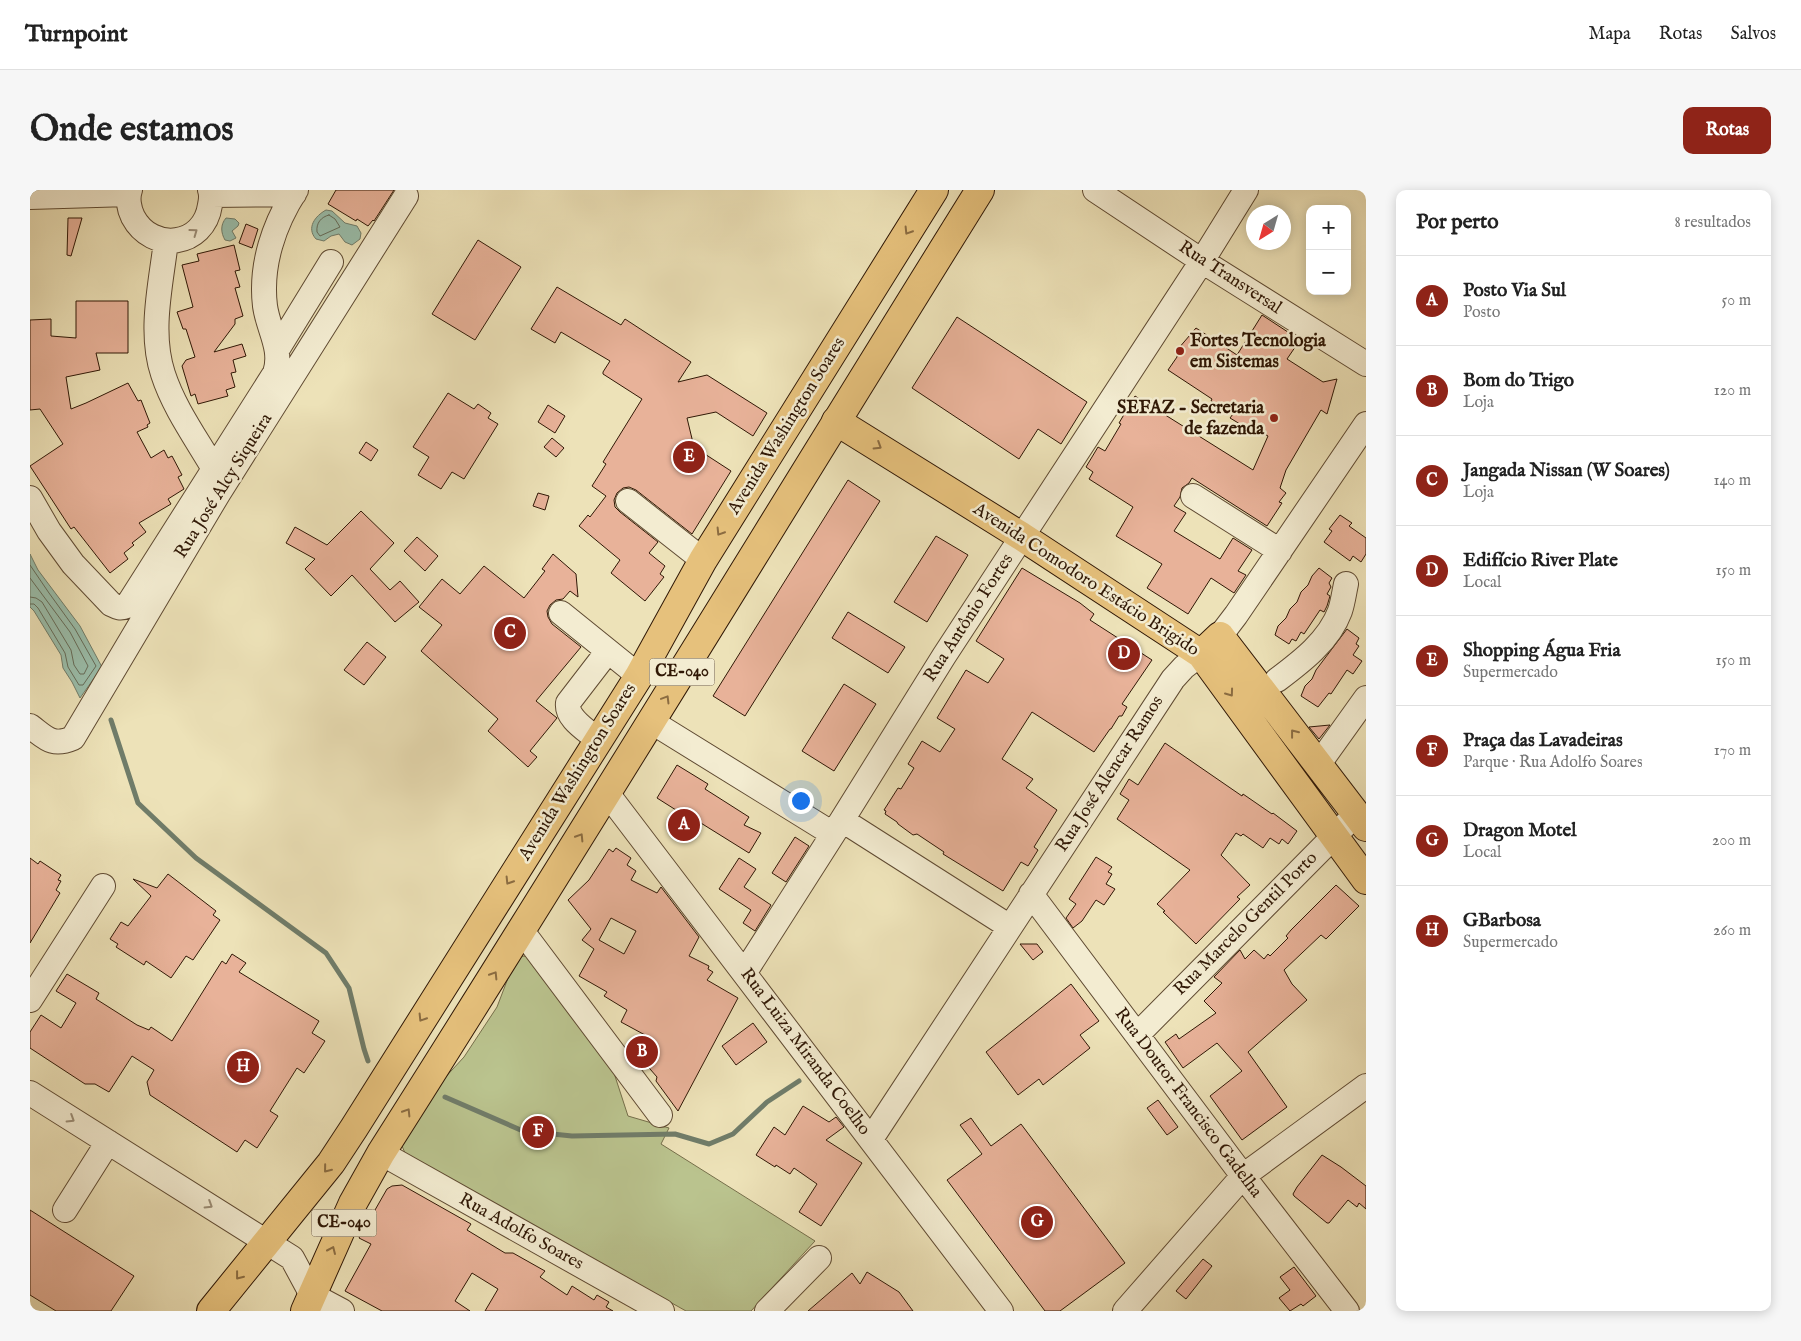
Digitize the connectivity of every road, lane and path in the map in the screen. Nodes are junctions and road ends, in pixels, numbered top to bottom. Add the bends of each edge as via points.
1 (934, 190) edge
2 (980, 190) edge
3 (1094, 190) edge
4 (1246, 190) edge
5 (129, 192) edge
6 (295, 192) edge
7 (211, 193) edge
8 (406, 196) dead end
9 (30, 197) edge
10 (166, 241) junction
11 (1202, 261) junction
12 (331, 262) dead end
13 (277, 350) junction
14 (1366, 364) edge
15 (836, 420) junction
16 (1366, 424) edge
17 (214, 469) junction
18 (1193, 496) dead end
19 (30, 498) edge
20 (628, 501) dead end
21 (1021, 536) junction
22 (1280, 551) junction
23 (703, 560) junction
24 (1346, 584) dead end
25 (561, 613) dead end
26 (1210, 645) junction
27 (608, 651) junction
28 (639, 676) junction
29 (1271, 685) junction
30 (1366, 698) edge
31 (652, 722) junction
32 (30, 726) edge
33 (598, 740) junction
34 (1318, 765) junction
35 (608, 793) junction
36 (1361, 821) edge
37 (838, 827) junction
38 (1334, 835) junction
39 (1366, 880) edge
40 (103, 886) dead end
41 (1031, 894) junction
42 (1010, 927) junction
43 (522, 931) junction
44 (745, 972) junction
45 (30, 1000) edge
46 (1137, 1035) junction
47 (1366, 1086) edge
48 (30, 1093) edge
49 (660, 1114) dead end
50 (871, 1139) junction
51 (108, 1142) junction
52 (381, 1153) junction
53 (1243, 1176) junction
54 (66, 1210) dead end
55 (266, 1242) junction
56 (819, 1258) dead end
57 (309, 1303) edge
58 (211, 1311) edge
59 (342, 1311) edge
60 (662, 1311) edge
61 (767, 1311) edge
62 (1001, 1311) edge
63 (1125, 1311) edge
64 (1347, 1311) edge

1 -> 23 main road, Avenida Washington Soares / CE-040
2 - 15 main road, Avenida Washington Soares / CE-040
3 - 11 street, Rua Transversal
4 - 11 street, Rua Antônio Fortes
5 - 9 street
5 - 10 street via 130,211 138,226 150,236
6 - 7 street
6 - 13 street via 277,227 268,253 264,280 265,308
10 -> 7 street via 184,239 199,230 209,215
8 - 32 street, Rua José Alcy Siqueira via 218,494 73,738 61,743 48,739
10 - 17 street via 157,312 157,340 163,373 176,404
11 - 14 street, Rua Transversal
11 - 21 street, Rua Antônio Fortes
12 - 13 street
13 - 17 street via 275,373
15 -> 21 main road, Avenida Comodoro Estácio Brigido
31 -> 15 main road, Avenida Washington Soares / CE-040
16 - 22 street, Rua José Alencar Ramos
17 - 19 street via 130,602 122,608 111,604 73,564
18 - 22 street
20 - 23 street
21 - 26 main road, Avenida Comodoro Estácio Brigido
21 - 37 street, Rua Antônio Fortes
22 - 26 street, Rua José Alencar Ramos
23 - 28 main road, Avenida Washington Soares / CE-040
24 - 29 street via 1340,612 1329,631 1304,660
25 - 27 street
26 - 29 main road, Avenida Comodoro Estácio Brigido
26 -> 38 main road, Avenida Comodoro Estácio Brigido
26 - 41 street, Rua José Alencar Ramos via 1173,679
27 - 28 street
27 - 33 street via 568,703 567,710
28 - 33 main road, Avenida Washington Soares / CE-040
34 -> 29 main road, Avenida Comodoro Estácio Brigido
30 - 34 street
31 - 35 main road, Avenida Washington Soares / CE-040
31 - 37 street
33 -> 55 main road, Avenida Washington Soares / CE-040 via 331,1163
34 - 36 main road, Avenida Comodoro Estácio Brigido
43 -> 35 main road, Avenida Washington Soares / CE-040
35 - 44 street, Rua Luiza Miranda Coelho
36 - 38 street, Rua Marcelo Gentil Porto
37 - 42 street
37 - 44 street, Rua Antônio Fortes
38 - 39 main road, Avenida Comodoro Estácio Brigido
38 - 46 street, Rua Marcelo Gentil Porto
40 - 45 street
41 - 42 street, Rua José Alencar Ramos
41 - 46 street, Rua Doutor Francisco Gadelha
42 - 50 street, Rua José Alencar Ramos
43 - 49 street
52 -> 43 main road, Avenida Washington Soares / CE-040
44 - 50 street, Rua Luiza Miranda Coelho
46 - 53 street, Rua Doutor Francisco Gadelha
47 - 53 street
48 -> 51 street
50 - 62 street, Rua Luiza Miranda Coelho
51 - 54 street
51 -> 55 street
57 -> 52 main road, Avenida Washington Soares / CE-040 via 353,1203
52 - 60 street, Rua Adolfo Soares
53 - 63 street
53 - 64 street, Rua Doutor Francisco Gadelha
55 - 57 street via 292,1258
55 -> 58 main road, Avenida Washington Soares / CE-040
56 - 61 street
57 - 59 street

